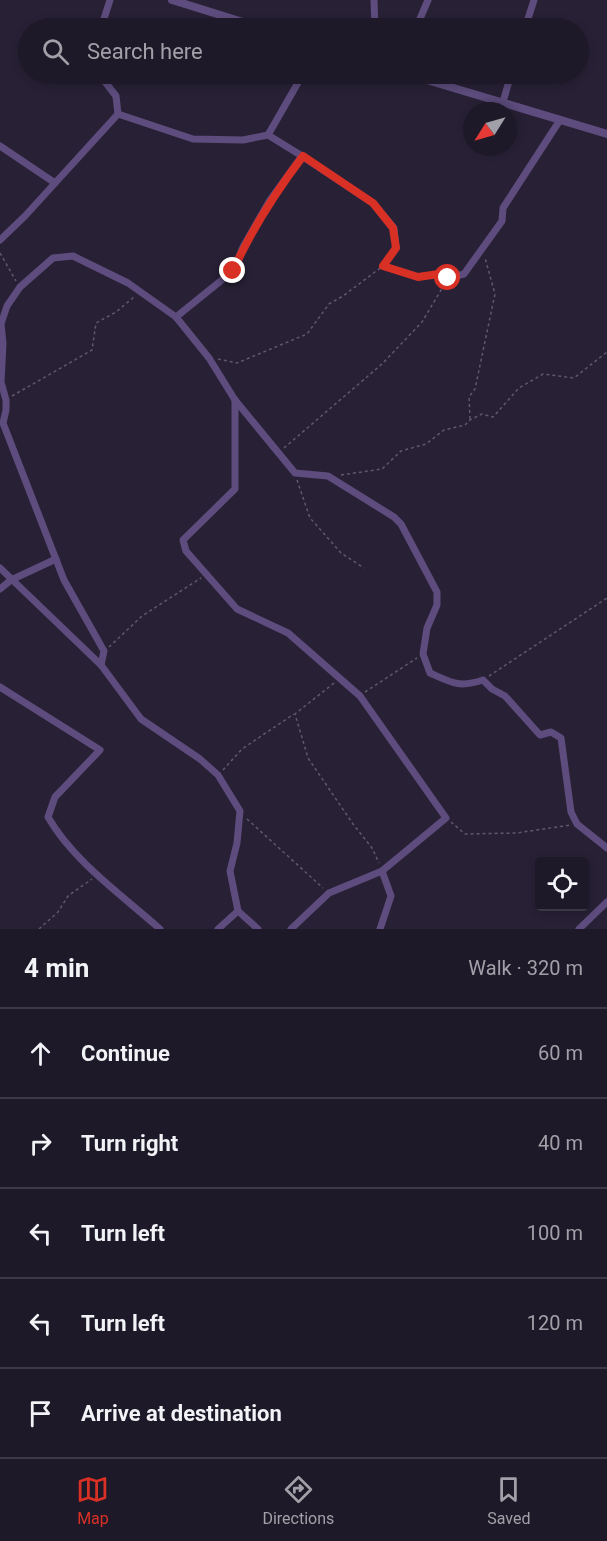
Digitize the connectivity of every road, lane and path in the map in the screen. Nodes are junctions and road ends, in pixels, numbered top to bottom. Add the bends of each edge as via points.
1 (110, 0) edge
2 (172, 0) edge
3 (374, 0) edge
4 (429, 0) edge
5 (534, 0) edge
6 (104, 18) edge
7 (230, 18) edge
8 (375, 18) edge
9 (421, 18) edge
10 (528, 18) edge
11 (107, 84) edge
12 (297, 84) edge
13 (445, 84) edge
14 (508, 84) edge
15 (502, 102) joint
16 (517, 107) edge
17 (118, 114) junction
18 (560, 120) junction
19 (607, 134) edge
20 (268, 135) junction
21 (0, 146) edge
22 (303, 156) junction
23 (55, 183) junction
24 (0, 240) edge
25 (396, 248) joint
26 (481, 250) junction
27 (0, 253) edge
28 (383, 266) junction
29 (448, 278) junction
30 (20, 287) junction
31 (140, 291) junction
32 (176, 317) junction
33 (607, 352) edge
34 (208, 358) junction
35 (6, 400) junction
36 (236, 400) junction
37 (470, 420) junction
38 (279, 452) junction
39 (294, 473) junction
40 (328, 476) junction
41 (56, 559) junction
42 (0, 568) edge
43 (364, 568) dead end
44 (207, 574) junction
45 (11, 580) junction
46 (0, 589) edge
47 (607, 598) edge
48 (104, 651) junction
49 (423, 654) junction
50 (101, 665) junction
51 (339, 678) junction
52 (483, 680) junction
53 (0, 687) edge
54 (360, 696) junction
55 (295, 714) junction
56 (218, 775) junction
57 (240, 811) junction
58 (446, 818) junction
59 (577, 824) junction
60 (607, 848) edge
61 (382, 871) junction
62 (98, 875) junction
63 (328, 893) junction
64 (607, 902) edge
65 (238, 911) junction
66 (39, 929) edge
67 (160, 929) edge
68 (218, 929) edge
69 (258, 929) edge
70 (291, 929) edge
71 (380, 929) edge
72 (579, 929) edge

1 - 6 street
2 - 7 street
3 - 8 street
4 - 9 street
5 - 10 street
11 - 17 street via 116,96
12 - 20 street
13 - 15 street
14 - 15 street
16 - 18 street
17 - 20 street via 193,139 243,140
17 - 23 street
18 - 19 street
18 - 26 street via 503,208 502,221
20 - 22 street
21 - 23 street
22 - 25 street via 373,203 393,228
22 - 32 street via 270,200 233,271
23 - 24 street
25 - 28 path
26 - 29 street via 465,274
26 - 37 path via 495,294 476,389 469,397
27 - 30 path
28 - 29 path via 418,277 439,274
28 - 34 path via 329,304 307,334 237,363
29 - 38 path via 422,322 382,364
30 - 31 street via 53,258 73,256
30 - 35 street via 2,324 1,382
31 - 32 street
31 - 35 path via 96,323 92,350
32 - 34 street
33 - 37 path via 574,378 543,374 519,388 493,417 482,414
34 - 36 street
35 - 41 street via 3,423
36 - 38 street
36 - 44 street via 235,489 183,540 186,551
37 - 40 path via 444,430 426,444 401,451 382,469
38 - 39 street
39 - 40 street
39 - 43 path via 310,518 341,553
40 - 49 street via 401,524 436,592 437,605 427,628
41 - 45 street
41 - 48 street
42 - 45 street
44 - 48 path via 142,616
44 - 51 street via 237,609 288,633
45 - 46 street
45 - 50 street
47 - 52 path
48 - 50 street
49 - 52 street via 430,673 457,685
49 - 54 path
50 - 56 street via 141,719
51 - 54 street
51 - 55 path
52 - 59 street via 505,696 540,735 551,732 561,738 571,812
53 - 62 street via 100,750 55,797 48,817 57,833
54 - 58 street
55 - 56 path via 242,750
55 - 61 path via 308,758 372,849
56 - 57 street
57 - 63 path
57 - 65 street via 230,871
58 - 59 path via 465,834 516,833
58 - 61 street
59 - 60 street
61 - 63 street
61 - 71 street via 391,896
62 - 66 path via 68,896 58,912
62 - 67 street
63 - 70 street
64 - 72 street
65 - 68 street
65 - 69 street

